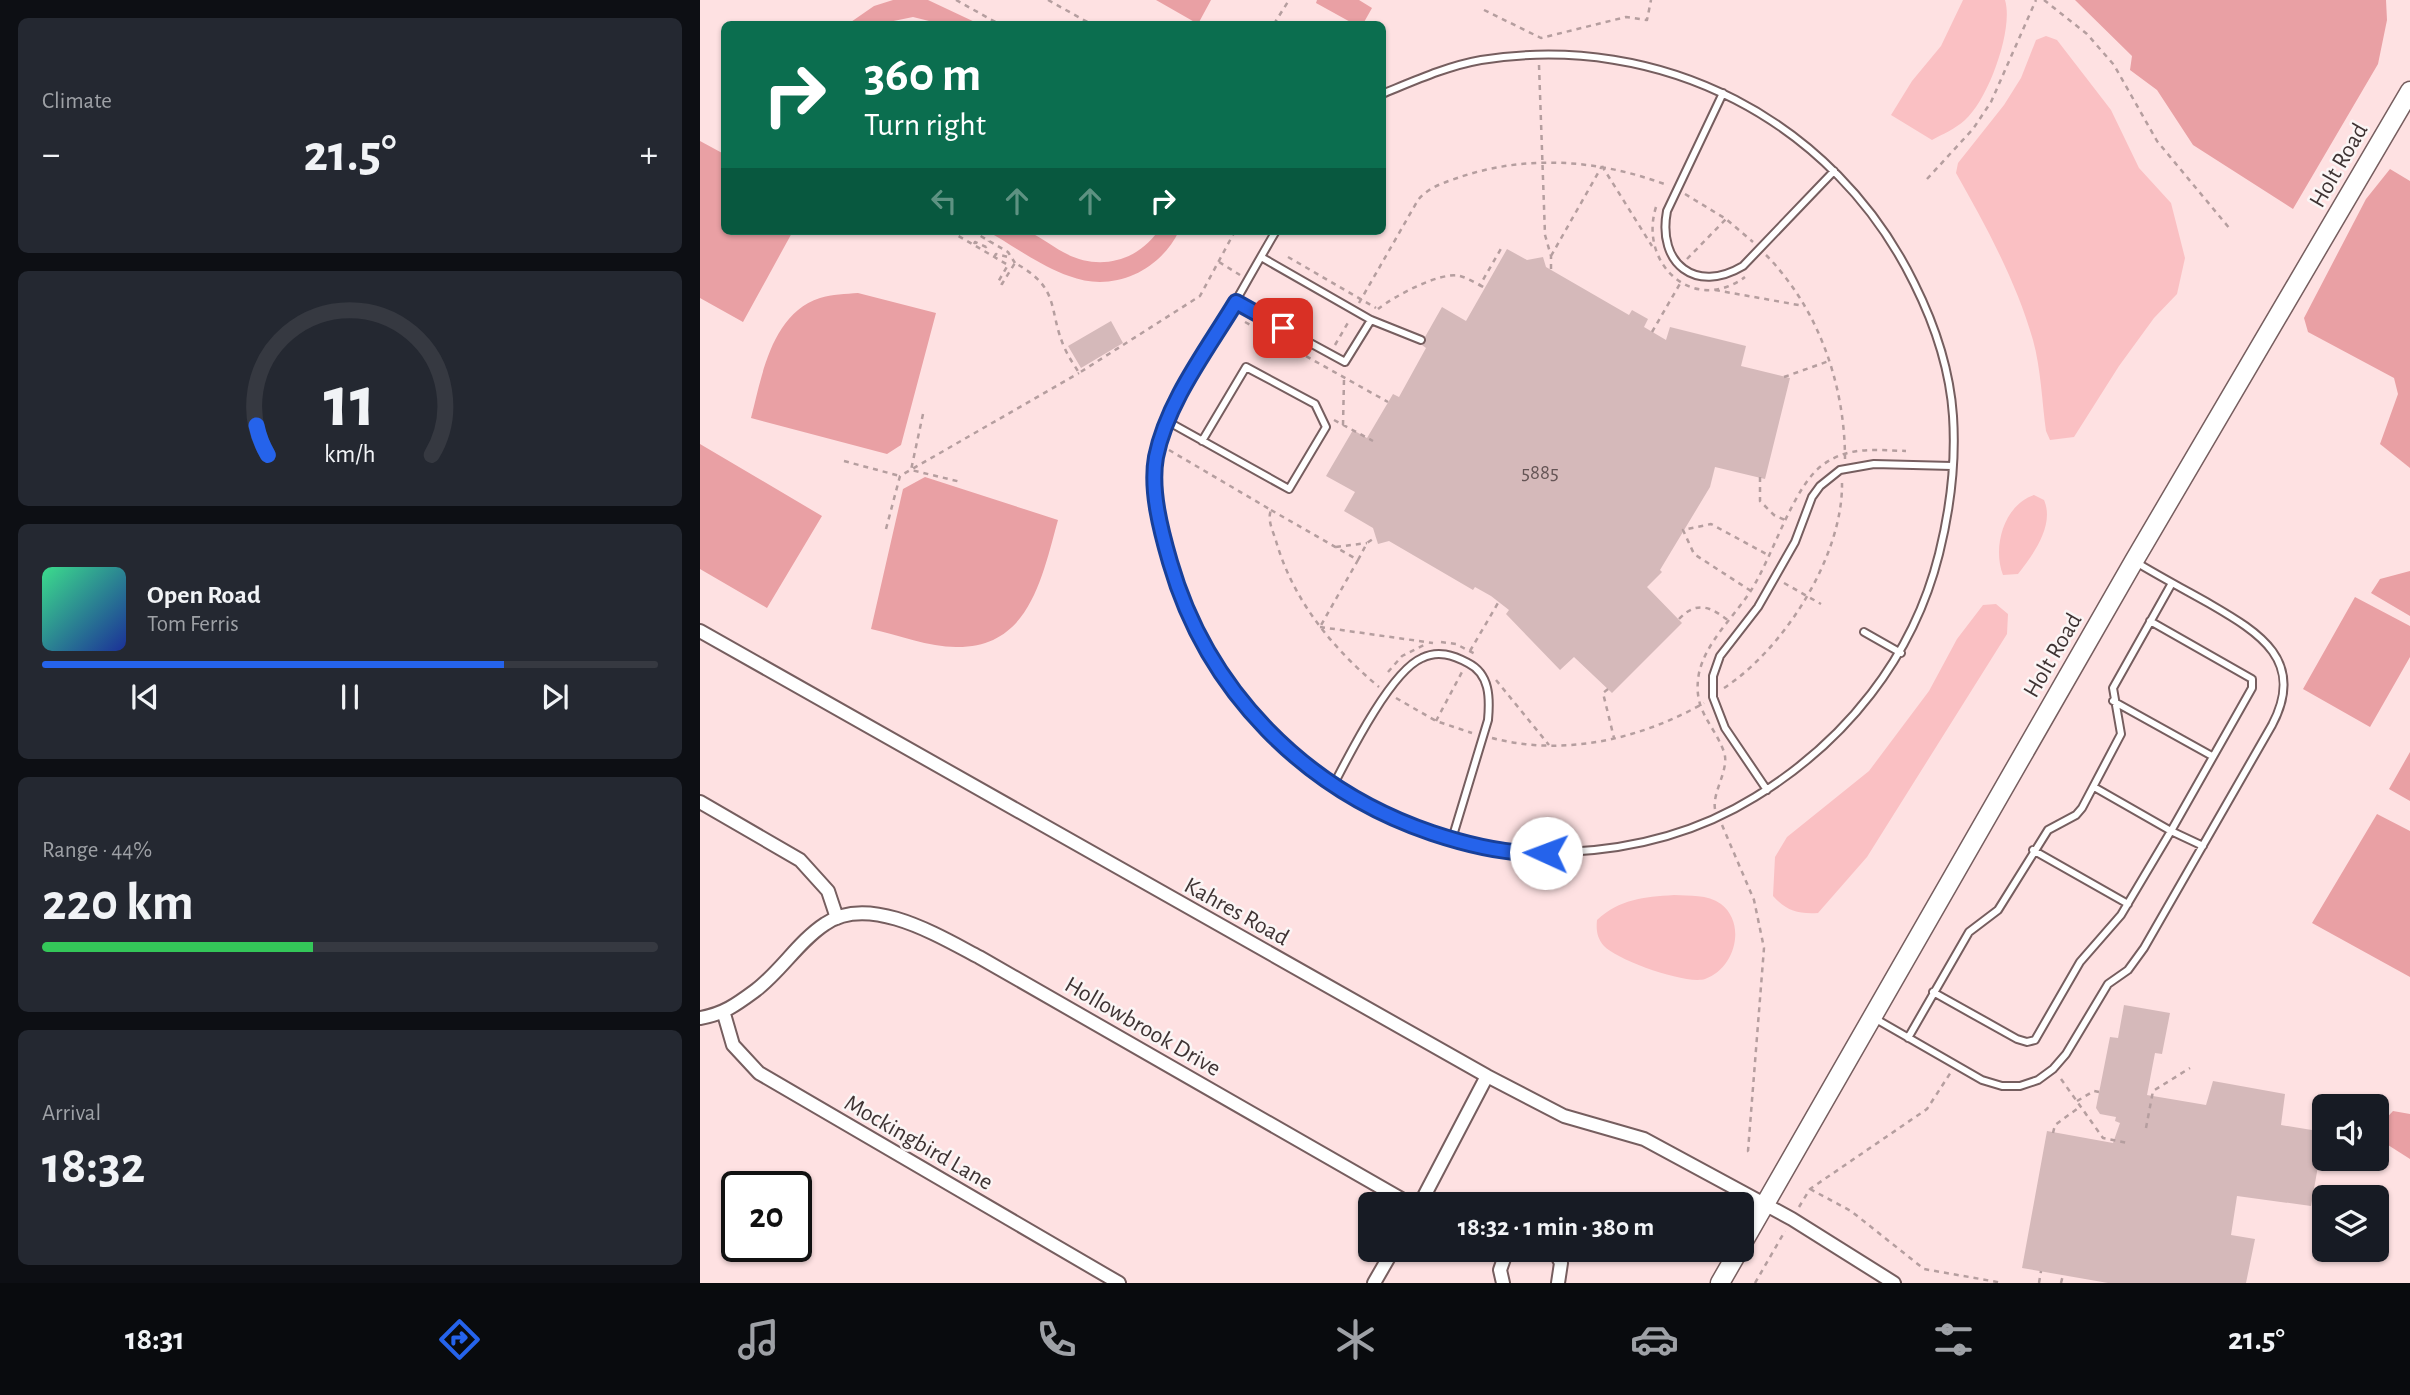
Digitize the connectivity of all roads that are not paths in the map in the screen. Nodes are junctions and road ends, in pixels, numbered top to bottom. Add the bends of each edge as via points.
1 (2410, 91) edge
2 (1386, 92) edge
3 (1723, 93) junction
4 (1834, 171) junction
5 (1274, 235) edge
6 (1261, 257) junction
7 (1236, 302) junction
8 (1371, 320) junction
9 (1421, 340) dead end
10 (1167, 421) junction
11 (1202, 441) junction
12 (1952, 466) junction
13 (2134, 561) junction
14 (2172, 583) junction
15 (2150, 621) junction
16 (700, 631) edge
17 (1864, 632) dead end
18 (1901, 653) junction
19 (2113, 701) junction
20 (2212, 756) junction
21 (1333, 786) junction
22 (2094, 787) junction
23 (1767, 790) junction
24 (700, 802) edge
25 (2171, 831) junction
26 (1452, 839) junction
27 (2203, 846) junction
28 (2033, 850) junction
29 (2127, 904) junction
30 (840, 916) junction
31 (1933, 992) junction
32 (723, 1014) junction
33 (1872, 1017) junction
34 (700, 1018) edge
35 (1908, 1038) junction
36 (1487, 1076) junction
37 (1389, 1192) edge
38 (1426, 1192) edge
39 (1765, 1204) junction
40 (1754, 1223) edge
41 (1387, 1262) edge
42 (1501, 1262) edge
43 (1560, 1262) edge
44 (1732, 1262) edge
45 (1119, 1283) edge
46 (1374, 1283) edge
47 (1503, 1283) edge
48 (1558, 1283) edge
49 (1720, 1283) edge
50 (1894, 1283) edge

1 - 13 main road, Holt Road
2 - 3 lane via 1478,61 1539,55 1627,60
3 - 4 lane via 1779,124
3 - 4 lane via 1667,211 1666,245 1681,268 1710,278 1743,266
4 - 12 lane via 1866,205 1900,256 1928,312 1953,414
5 - 6 lane
6 - 7 lane
6 - 8 lane
7 - 8 lane via 1345,362
7 - 10 lane
8 - 9 lane
10 - 11 lane
10 - 21 lane via 1156,459 1156,490 1163,539 1188,615 1206,650 1257,722 1297,761
11 - 11 lane via 1289,489 1326,427 1315,404 1246,368
12 - 18 lane via 1948,517 1935,571
12 - 23 lane via 1874,464 1844,469 1820,486 1758,607 1720,656 1713,676 1713,697 1725,728
13 - 14 lane
13 - 33 main road, Holt Road
14 - 15 lane
14 - 27 lane via 2246,625 2268,643 2284,682 2279,711
15 - 19 lane via 2113,688
15 - 20 lane via 2253,683
16 - 36 street, Kahres Road
17 - 18 lane
18 - 23 lane via 1840,732
19 - 20 lane
19 - 22 lane via 2121,734
20 - 25 lane
21 - 26 lane via 1402,823
21 - 26 lane via 1405,669 1421,658 1454,655 1473,665 1486,680 1490,700
22 - 25 lane
22 - 28 lane via 2076,815 2048,830
23 - 26 lane via 1700,826 1636,845 1521,855
24 - 30 street via 800,860 828,891
25 - 27 lane
25 - 29 lane
27 - 35 lane via 2144,948 2128,970 2108,984 2053,1069 2038,1080 2020,1086 1982,1080
28 - 29 lane
28 - 31 lane via 1998,910 1969,932
29 - 31 lane via 2086,953 2035,1040 2017,1039
30 - 32 street via 825,923 777,974
30 - 37 street, Hollowbrook Drive via 915,924
31 - 35 lane
32 - 34 street
32 - 45 street, Mockingbird Lane via 733,1045 760,1073
33 - 35 lane
33 - 39 main road, Holt Road
36 - 38 street
36 - 39 street, Kahres Road via 1564,1116 1644,1139
39 - 40 main road, Holt Road
39 - 50 street, Kahres Road
41 - 46 street
42 - 47 street
43 - 48 street
44 - 49 main road, Holt Road

